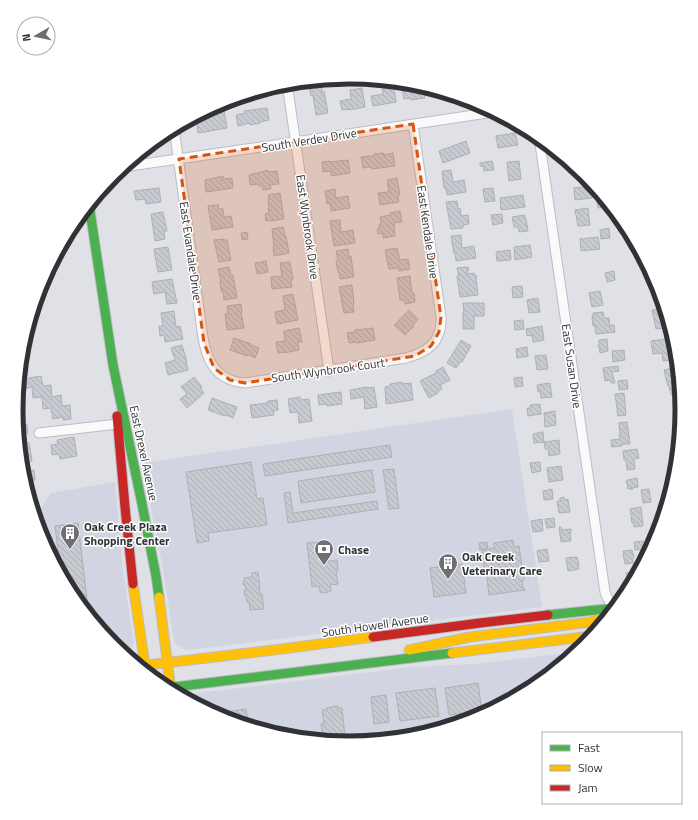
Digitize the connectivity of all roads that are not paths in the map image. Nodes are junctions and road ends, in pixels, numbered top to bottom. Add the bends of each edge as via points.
1 (287, 90) edge
2 (484, 114) edge
3 (413, 124) junction
4 (175, 135) edge
5 (295, 142) junction
6 (540, 146) edge
7 (179, 159) junction
8 (133, 166) edge
9 (90, 212) edge
10 (436, 339) joint
11 (113, 365) junction
12 (217, 371) joint
13 (329, 371) junction
14 (118, 424) junction
15 (39, 433) dead end
16 (606, 595) junction
17 (611, 604) edge
18 (607, 609) edge
19 (597, 610) junction
20 (598, 620) edge
21 (595, 624) edge
22 (583, 637) edge
23 (142, 662) edge
24 (168, 663) junction
25 (355, 664) junction
26 (148, 667) edge
27 (169, 681) edge
28 (179, 688) edge

1 - 5 street, East Wynbrook Drive
2 - 3 street, South Verdev Drive
3 - 5 street, South Verdev Drive
3 - 10 street, East Kendale Drive via 441,317 441,327
4 - 7 street, East Evandale Drive
5 - 7 street, South Verdev Drive
5 - 13 street, East Wynbrook Drive
6 - 16 street, East Susan Drive
7 - 8 street, South Verdev Drive
7 - 12 street, East Evandale Drive via 204,343 209,359
9 - 11 main road, East Drexel Avenue
10 - 13 street, South Wynbrook Court via 424,352 406,358
11 - 14 main road, East Drexel Avenue
11 - 24 main road, East Drexel Avenue via 154,569
12 - 13 street, South Wynbrook Court via 230,380 245,383
14 - 15 street
14 - 23 main road, East Drexel Avenue
16 - 17 street, East Susan Drive
16 - 19 street
18 - 19 main road, South Howell Avenue
19 - 20 street
19 - 24 main road, South Howell Avenue
21 - 25 main road via 470,637
22 - 25 main road
24 - 26 main road, South Howell Avenue
24 - 27 main road, East Drexel Avenue
25 - 28 main road

